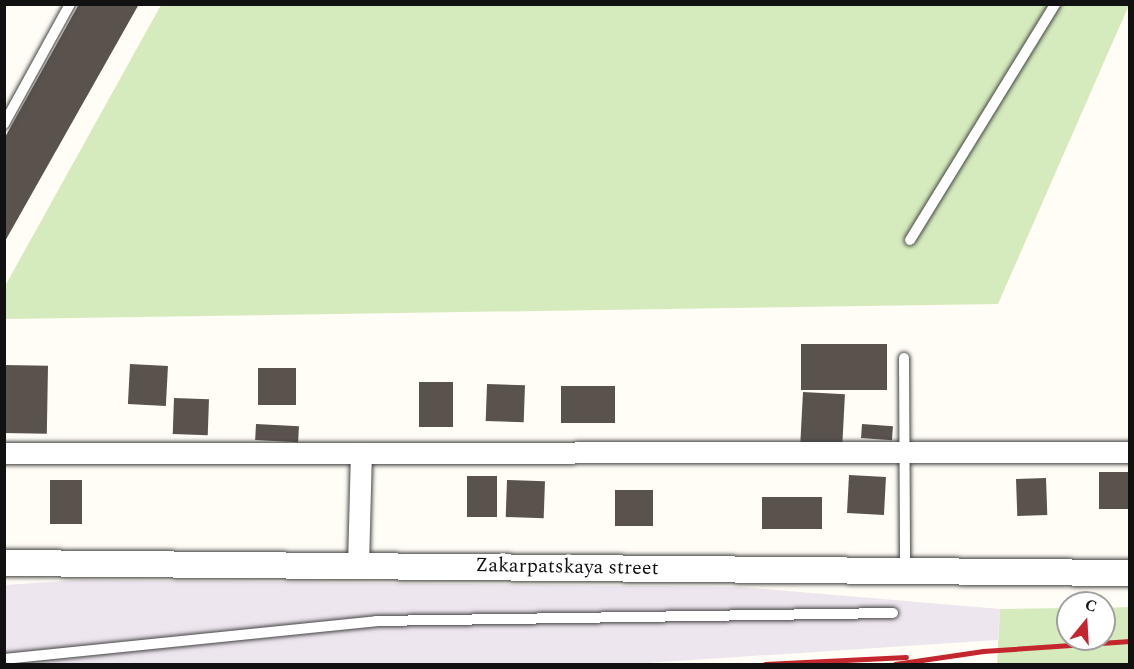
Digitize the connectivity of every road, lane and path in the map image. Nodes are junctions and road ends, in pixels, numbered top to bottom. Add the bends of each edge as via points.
1 (70, 4) edge
2 (1054, 4) edge
3 (4, 124) edge
4 (910, 240) dead end
5 (904, 358) dead end
6 (905, 452) junction
7 (1130, 452) edge
8 (4, 453) edge
9 (361, 453) junction
10 (4, 563) edge
11 (358, 565) junction
12 (905, 570) junction
13 (1130, 573) edge
14 (893, 613) dead end
15 (4, 659) edge

1 - 3 lane
2 - 4 lane
5 - 6 lane
6 - 7 street
6 - 9 street
6 - 12 lane
8 - 9 street
9 - 11 street
10 - 11 street, Zakarpatskaya street
11 - 12 street, Zakarpatskaya street
12 - 13 street, Zakarpatskaya street
14 - 15 lane via 376,621

